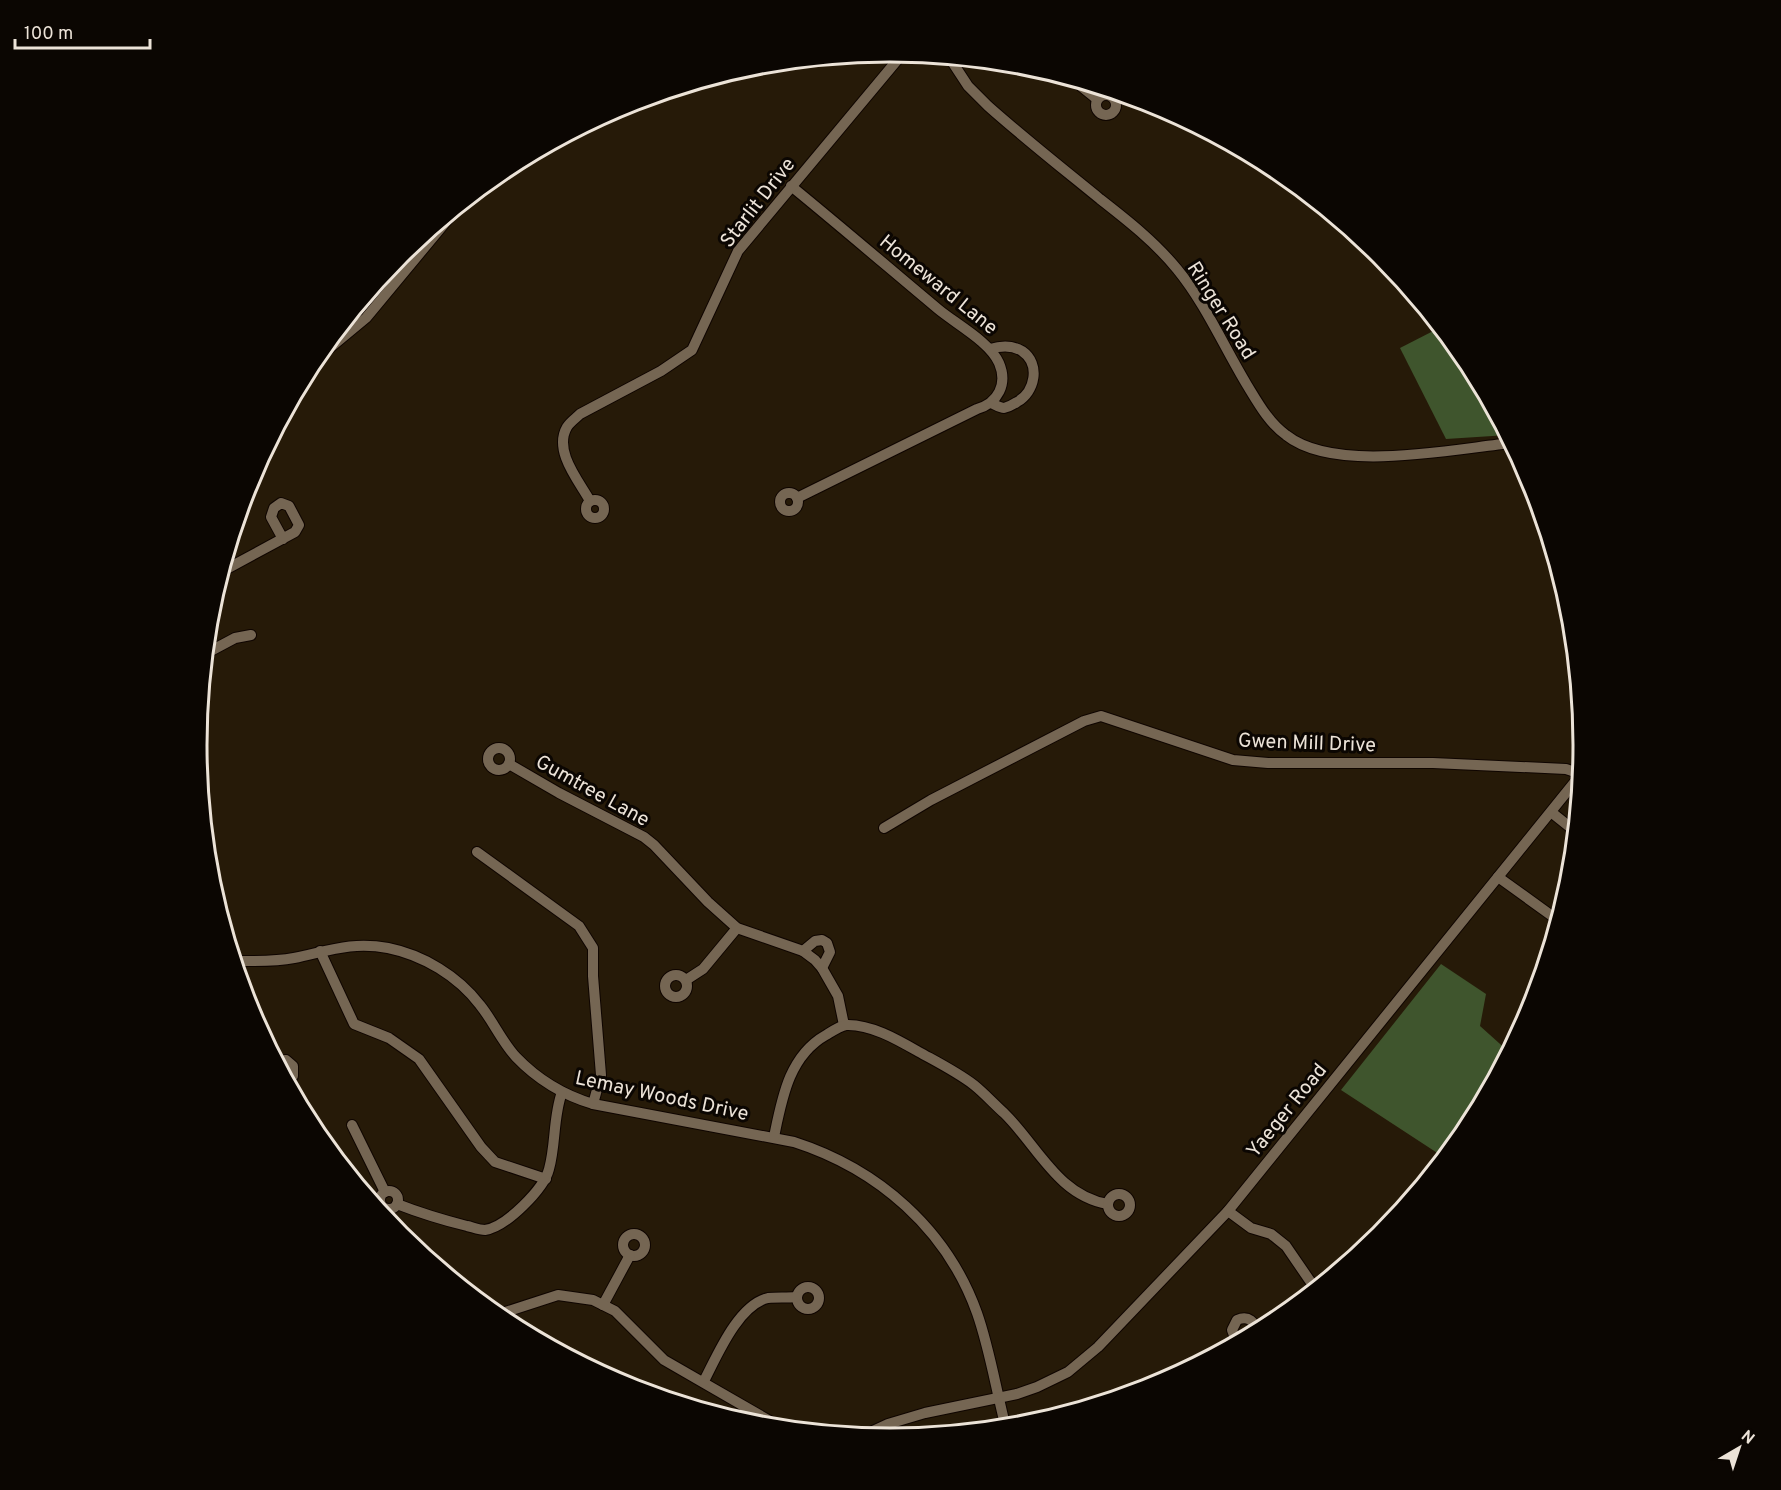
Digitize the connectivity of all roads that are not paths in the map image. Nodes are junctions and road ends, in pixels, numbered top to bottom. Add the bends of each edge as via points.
1 (895, 62) edge
2 (954, 65) edge
3 (1087, 91) edge
4 (1097, 99) dead end
5 (791, 186) junction
6 (408, 261) edge
7 (341, 339) edge
8 (990, 349) junction
9 (991, 403) junction
10 (1504, 444) edge
11 (797, 498) dead end
12 (590, 501) dead end
13 (283, 539) dead end
14 (230, 567) edge
15 (251, 635) dead end
16 (214, 650) edge
17 (509, 764) dead end
18 (1573, 771) edge
19 (1573, 784) edge
20 (1551, 812) junction
21 (1569, 826) edge
22 (884, 828) dead end
23 (477, 852) dead end
24 (1498, 877) junction
25 (1552, 916) edge
26 (737, 928) junction
27 (320, 951) junction
28 (802, 951) junction
29 (242, 961) edge
30 (822, 968) junction
31 (686, 980) dead end
32 (844, 1025) junction
33 (284, 1060) edge
34 (293, 1076) edge
35 (562, 1092) junction
36 (593, 1104) junction
37 (352, 1125) dead end
38 (774, 1137) junction
39 (546, 1179) junction
40 (381, 1201) edge
41 (1108, 1203) dead end
42 (388, 1208) edge
43 (1228, 1211) junction
44 (630, 1255) dead end
45 (1312, 1283) edge
46 (796, 1297) dead end
47 (603, 1305) junction
48 (508, 1311) edge
49 (1253, 1324) edge
50 (1234, 1336) edge
51 (704, 1382) junction
52 (999, 1397) junction
53 (761, 1416) edge
54 (1004, 1419) edge
55 (880, 1428) edge

1 - 5 street, Starlit Drive
2 - 10 street, Ringer Road via 988,106 1169,260 1199,302 1263,410 1292,440 1320,452 1367,457
3 - 4 street
5 - 8 street, Homeward Lane
5 - 12 street, Starlit Drive via 738,250 692,350 580,414 565,429 566,459
6 - 7 street via 366,318
8 - 9 street, Homeward Lane via 999,363 1003,382
8 - 9 street via 1002,346 1022,351 1029,359 1034,381 1031,390 1013,405 1004,408
9 - 11 street
13 - 14 street
15 - 16 street via 235,638
17 - 26 street, Gumtree Lane via 644,837
18 - 22 street, Gwen Mill Drive via 1445,763 1233,760 1101,716 1084,721
19 - 20 street, Yaeger Road
20 - 21 street
20 - 24 street, Yaeger Road
23 - 36 street via 579,926 593,948 601,1075
24 - 25 street
24 - 43 street, Yaeger Road
26 - 28 street, Gumtree Lane
26 - 31 street via 703,969
27 - 29 street, Lemay Woods Drive via 276,961
27 - 35 street, Lemay Woods Drive via 354,945 388,948 438,968 467,990 515,1056
27 - 39 street via 354,1024 389,1038 419,1059 495,1162
28 - 30 street, Gumtree Lane
28 - 30 street via 815,941 827,943 830,952
30 - 32 street, Gumtree Lane via 838,996
32 - 38 street via 802,1053 783,1097
32 - 41 street via 897,1041 974,1085 1074,1192
33 - 34 street via 293,1066
35 - 36 street, Lemay Woods Drive
35 - 39 street
36 - 38 street, Lemay Woods Drive
37 - 40 street via 386,1192
38 - 52 street, Lemay Woods Drive via 817,1149 859,1169 896,1196 932,1233 970,1294
39 - 42 street via 522,1207 483,1230 397,1204
43 - 45 street via 1251,1228 1271,1233 1286,1246
43 - 52 street, Yaeger Road via 1083,1360 1046,1384
44 - 47 street
46 - 51 street via 769,1298 747,1311 730,1333
47 - 48 street via 558,1295
47 - 51 street via 615,1311 664,1360
49 - 50 street via 1245,1318 1237,1320 1232,1330
51 - 53 street
52 - 54 street
52 - 55 street, Yaeger Road via 925,1413

